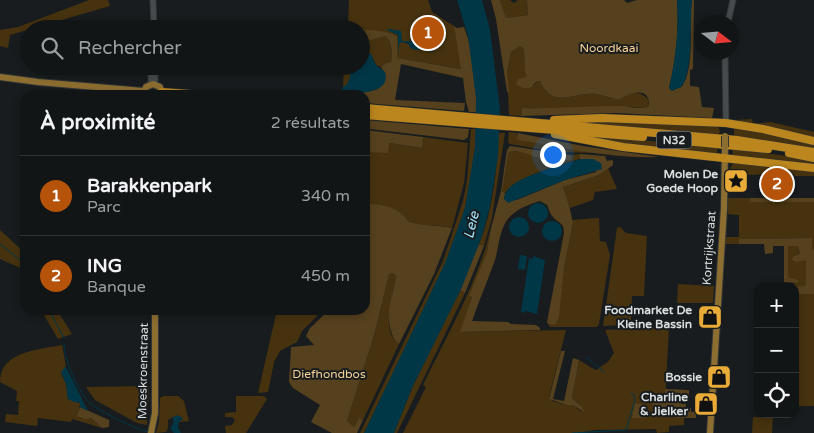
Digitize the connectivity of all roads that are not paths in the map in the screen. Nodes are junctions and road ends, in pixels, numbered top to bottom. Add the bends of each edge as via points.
1 (153, 0) edge
2 (733, 0) edge
3 (730, 15) edge
4 (153, 20) edge
5 (725, 60) edge
6 (152, 75) edge
7 (154, 75) edge
8 (0, 78) edge
9 (153, 84) junction
10 (107, 90) edge
11 (144, 90) edge
12 (161, 90) edge
13 (370, 109) edge
14 (370, 115) edge
15 (457, 119) junction
16 (520, 123) junction
17 (726, 123) junction
18 (534, 129) junction
19 (814, 141) edge
20 (814, 152) edge
21 (814, 158) edge
22 (725, 159) junction
23 (814, 168) edge
24 (155, 315) edge
25 (151, 433) edge
26 (710, 433) edge

1 - 4 street
2 - 3 street
5 - 17 street, Kortrijkstraat
6 - 9 street
7 - 9 street
8 - 10 main road
9 - 11 main road
9 - 12 main road
13 - 15 highway, N32
14 - 15 highway, N32
15 - 16 highway, N32
16 - 17 highway via 602,118
16 - 18 highway, N32
16 - 20 highway, N32 via 737,140
17 - 19 highway
17 - 22 main road, Kortrijkstraat, bridge
18 - 21 highway, N32 via 737,146
18 - 22 highway via 607,144
22 - 23 highway
22 - 26 main road, Kortrijkstraat
24 - 25 main road, Moeskroenstraat via 155,413

